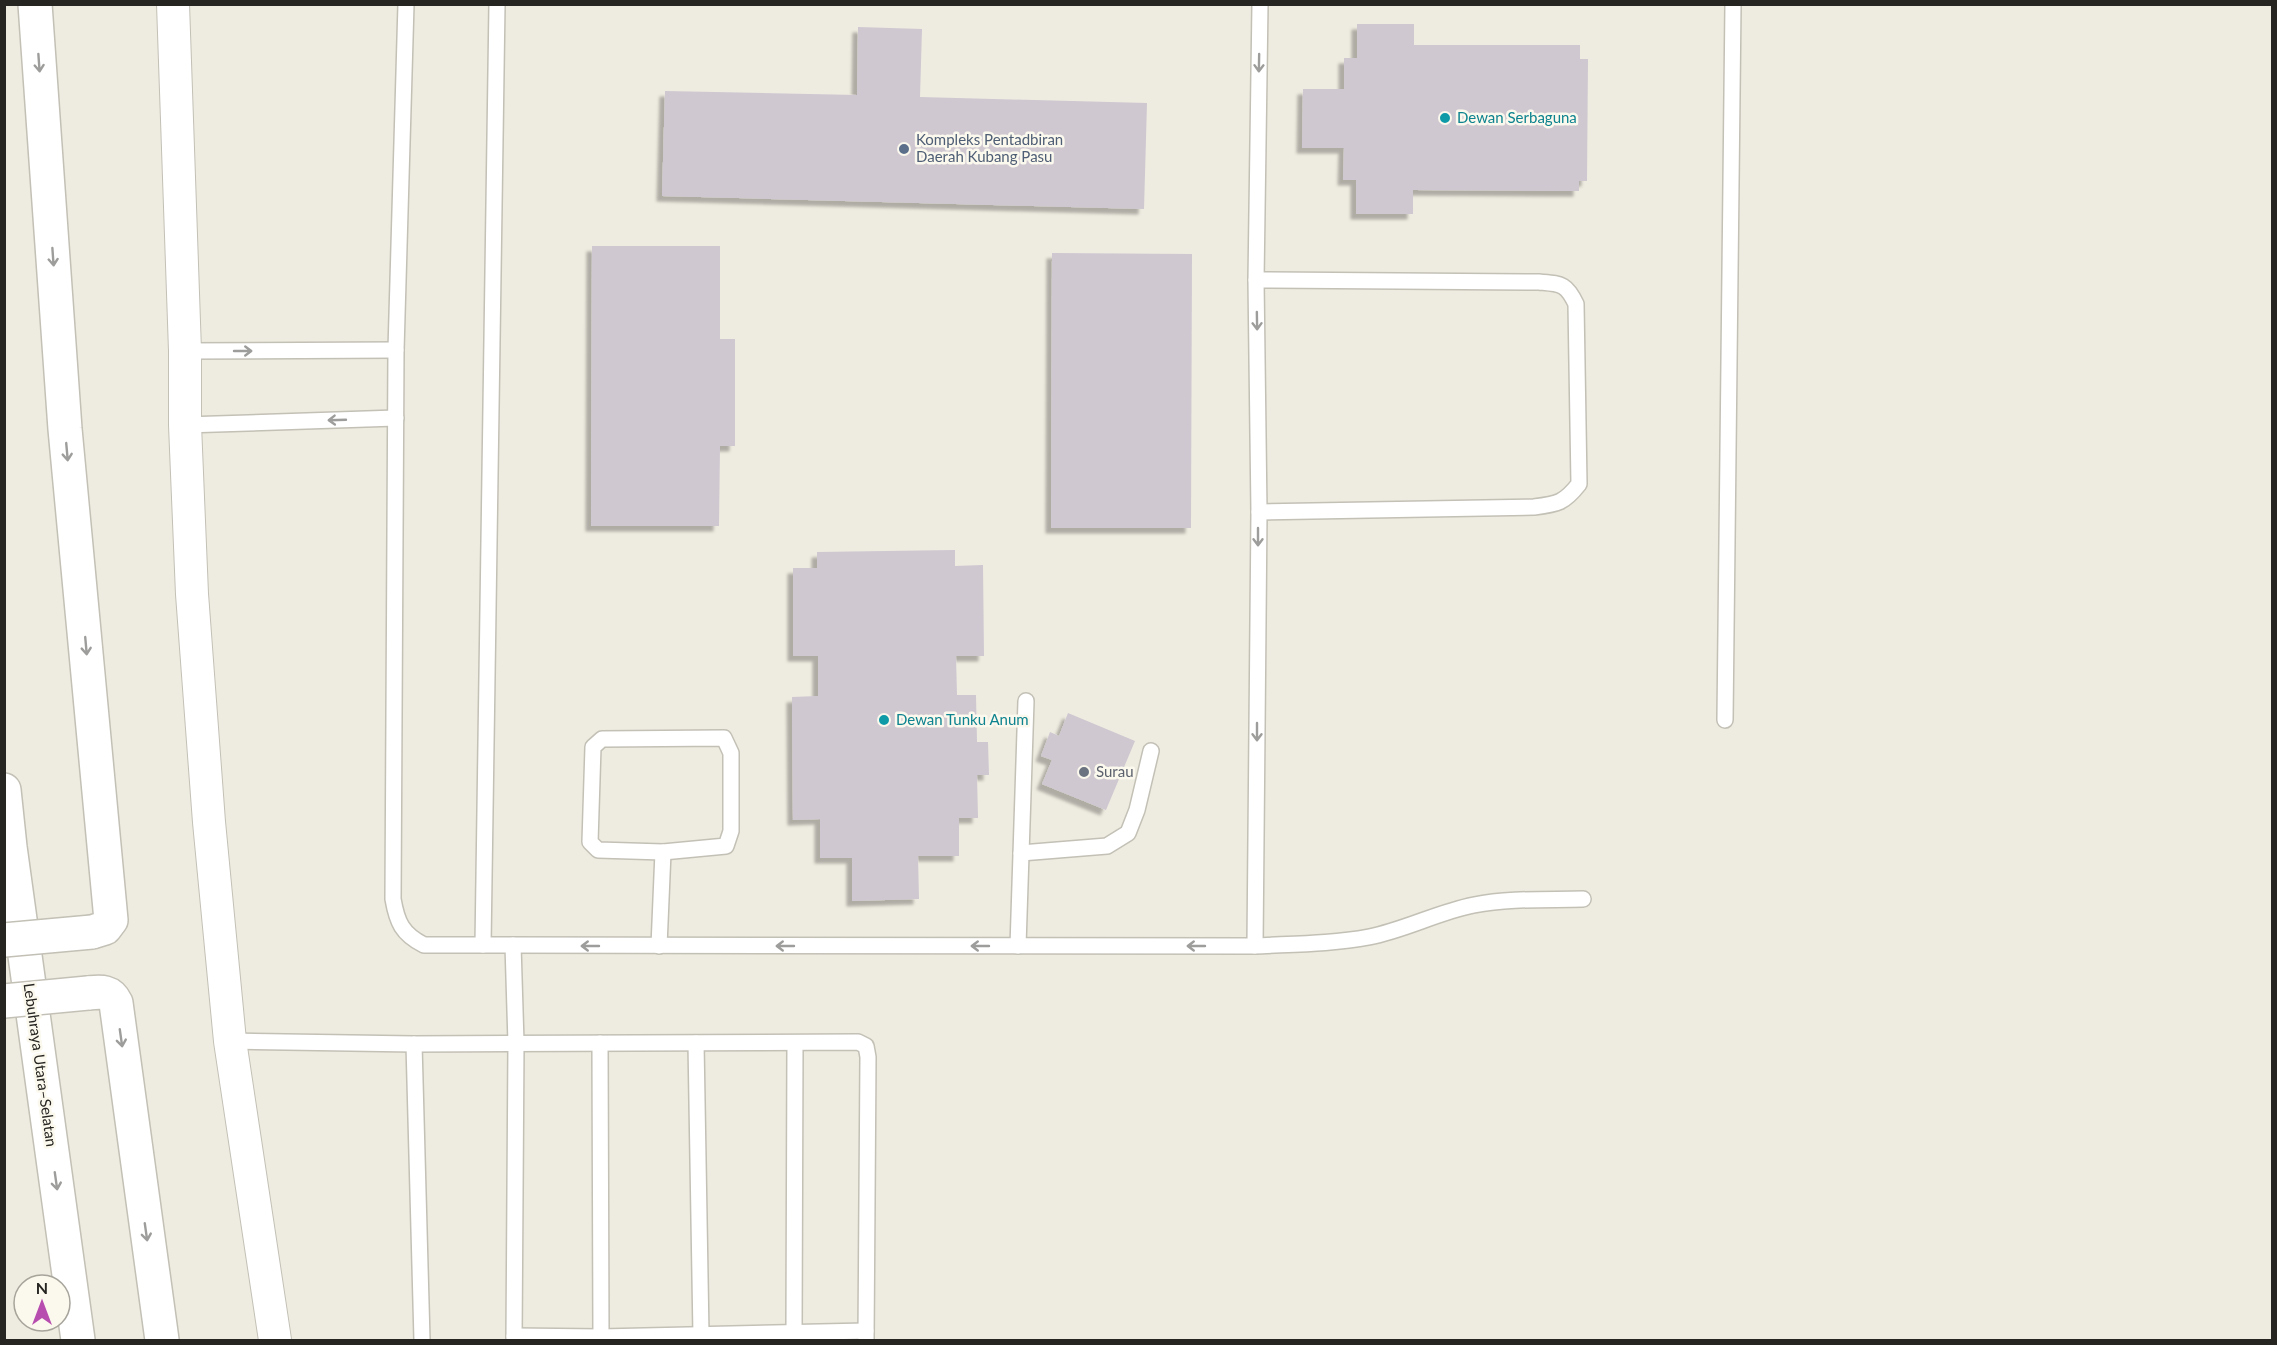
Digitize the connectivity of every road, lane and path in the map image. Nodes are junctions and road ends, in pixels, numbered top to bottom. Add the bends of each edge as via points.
1 (35, 4) edge
2 (173, 4) edge
3 (406, 4) edge
4 (497, 4) edge
5 (1260, 4) edge
6 (1733, 4) edge
7 (1256, 280) junction
8 (396, 350) junction
9 (185, 351) junction
10 (396, 418) junction
11 (185, 425) junction
12 (1258, 512) junction
13 (1026, 701) dead end
14 (1725, 720) dead end
15 (1151, 751) dead end
16 (4, 790) edge
17 (663, 852) junction
18 (1021, 853) junction
19 (1583, 899) dead end
20 (4, 940) edge
21 (483, 945) junction
22 (513, 945) junction
23 (659, 946) junction
24 (1018, 946) junction
25 (1255, 946) junction
26 (4, 1001) edge
27 (230, 1041) junction
28 (516, 1043) junction
29 (600, 1043) junction
30 (696, 1043) junction
31 (795, 1043) junction
32 (414, 1044) junction
33 (794, 1333) junction
34 (701, 1335) junction
35 (866, 1336) edge
36 (601, 1337) junction
37 (514, 1338) edge
38 (78, 1341) edge
39 (162, 1341) edge
40 (275, 1341) edge
41 (422, 1341) edge

1 -> 20 highway, bridge via 65,429 111,920 105,928 92,932
2 - 9 street
3 - 8 lane
4 - 21 lane
5 -> 7 lane
6 - 14 lane
7 -> 12 lane
7 - 12 lane via 1563,285 1576,304 1579,484 1568,498 1534,507
9 -> 8 lane
8 - 10 lane
9 - 11 street
10 -> 11 lane
10 - 21 lane via 393,899 396,915 411,939 424,945
11 - 27 street via 192,594
12 -> 25 lane
13 - 18 lane
15 - 18 lane via 1128,832 1107,846
16 -> 38 highway, Lebuhraya Utara–Selatan
17 - 17 lane via 598,850 590,842 593,747 602,739 724,738 731,753 731,831 726,846
17 - 23 lane
18 - 24 lane
19 - 25 lane via 1471,905 1351,940
21 - 22 lane
23 -> 22 lane
22 - 28 lane
24 -> 23 lane
25 -> 24 lane
26 -> 39 highway, bridge via 104,991 116,1003
27 - 32 lane
27 - 40 street
28 - 29 lane
28 - 32 lane
28 - 37 lane
29 - 30 lane
29 - 36 lane
30 - 31 lane
30 - 34 lane
31 - 33 lane
31 - 35 lane via 858,1042 866,1046
32 - 41 lane
33 - 34 lane
33 - 35 lane
34 - 36 lane
36 - 37 lane

